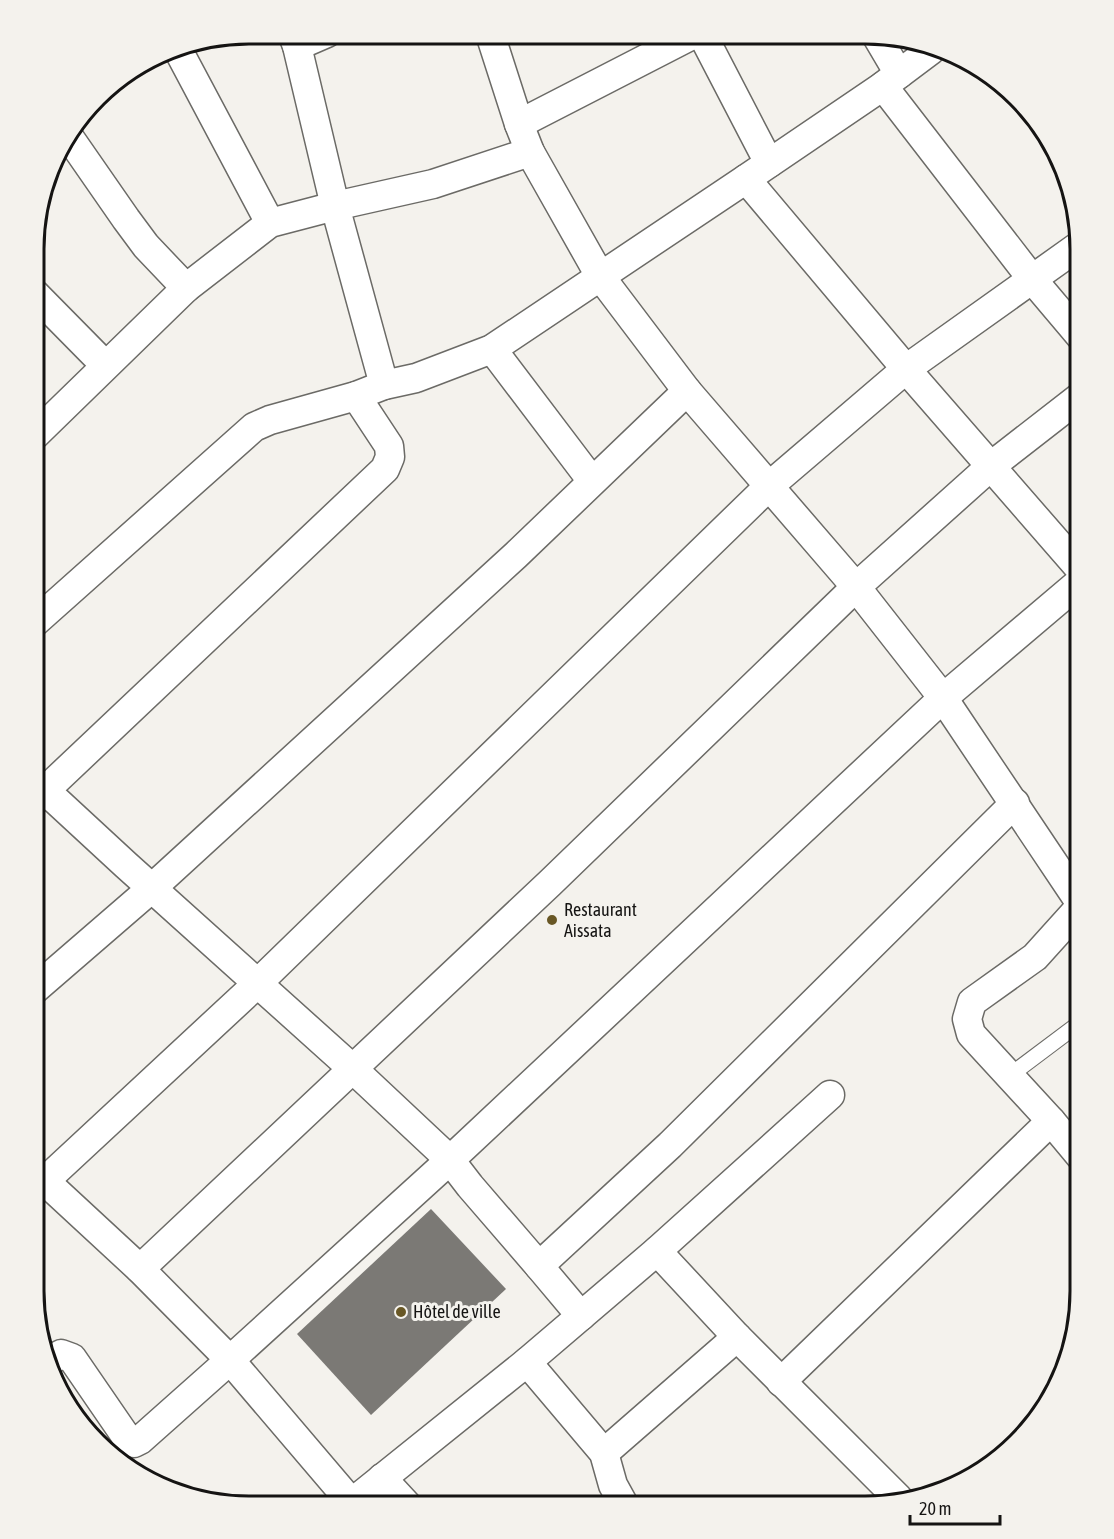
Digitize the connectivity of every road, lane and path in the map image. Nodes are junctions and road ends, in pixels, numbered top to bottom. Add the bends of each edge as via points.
1 (296, 44) edge
2 (493, 44) edge
3 (675, 44) edge
4 (707, 44) edge
5 (879, 45) edge
6 (927, 53) edge
7 (181, 55) edge
8 (891, 80) junction
9 (519, 124) junction
10 (74, 142) edge
11 (530, 152) junction
12 (769, 163) junction
13 (746, 179) junction
14 (335, 206) junction
15 (270, 223) junction
16 (1070, 253) edge
17 (600, 276) junction
18 (1032, 279) junction
19 (186, 288) junction
20 (44, 303) edge
21 (1070, 323) edge
22 (492, 349) junction
23 (105, 365) junction
24 (906, 369) junction
25 (384, 386) junction
26 (687, 391) junction
27 (356, 396) junction
28 (1070, 405) edge
29 (44, 425) edge
30 (991, 466) junction
31 (592, 481) junction
32 (768, 487) junction
33 (1070, 557) edge
34 (856, 587) junction
35 (1070, 590) edge
36 (44, 614) edge
37 (943, 699) junction
38 (44, 785) edge
39 (44, 796) edge
40 (1015, 803) junction
41 (152, 888) junction
42 (1070, 888) edge
43 (1070, 917) edge
44 (44, 981) edge
45 (258, 983) junction
46 (1070, 1030) edge
47 (354, 1070) junction
48 (1009, 1076) junction
49 (830, 1095) dead end
50 (1051, 1121) junction
51 (1070, 1144) edge
52 (450, 1160) junction
53 (44, 1175) edge
54 (44, 1187) edge
55 (657, 1251) junction
56 (539, 1266) junction
57 (140, 1269) junction
58 (581, 1316) junction
59 (737, 1337) junction
60 (55, 1358) edge
61 (230, 1360) junction
62 (527, 1362) junction
63 (781, 1382) junction
64 (604, 1453) junction
65 (382, 1478) junction
66 (894, 1494) edge
67 (344, 1496) edge
68 (359, 1496) edge
69 (399, 1496) edge
70 (619, 1496) edge

1 - 14 street
2 - 9 street
3 - 9 street
4 - 12 street
5 - 8 street
6 - 8 street
7 - 15 street
8 - 12 street
8 - 18 street
9 - 11 street
10 - 19 street via 146,246
11 - 14 street via 433,184
11 - 17 street
12 - 13 street
13 - 17 street
13 - 24 street
14 - 15 street
14 - 25 street
15 - 19 street
16 - 18 street
17 - 22 street
17 - 26 street
18 - 21 street
18 - 24 street
19 - 23 street
20 - 23 street
22 - 25 street
22 - 31 street
23 - 29 street
24 - 30 street
24 - 32 street
25 - 27 street
26 - 31 street
26 - 32 street
27 - 36 street via 254,427
27 - 38 street via 389,447 385,468
28 - 30 street
30 - 33 street
30 - 34 street
31 - 41 street
32 - 34 street
32 - 45 street
34 - 37 street
34 - 47 street
35 - 37 street
37 - 40 street
37 - 52 street
39 - 41 street
40 - 42 street
40 - 56 street via 670,1144
41 - 44 street
41 - 45 street
43 - 48 street via 1035,957 972,1002 967,1019 970,1034
45 - 47 street
45 - 53 street
46 - 48 lane
47 - 52 street
47 - 57 street
48 - 50 street
49 - 55 street
50 - 51 street
50 - 63 street
52 - 56 street
52 - 61 street
54 - 57 street
55 - 58 street
55 - 59 street
56 - 58 street
57 - 61 street
58 - 62 street
59 - 63 street
59 - 64 street
60 - 61 street via 61,1354 72,1358 134,1443
61 - 67 street
62 - 64 street
62 - 65 street
63 - 66 street
64 - 70 street
65 - 68 street
65 - 69 street

